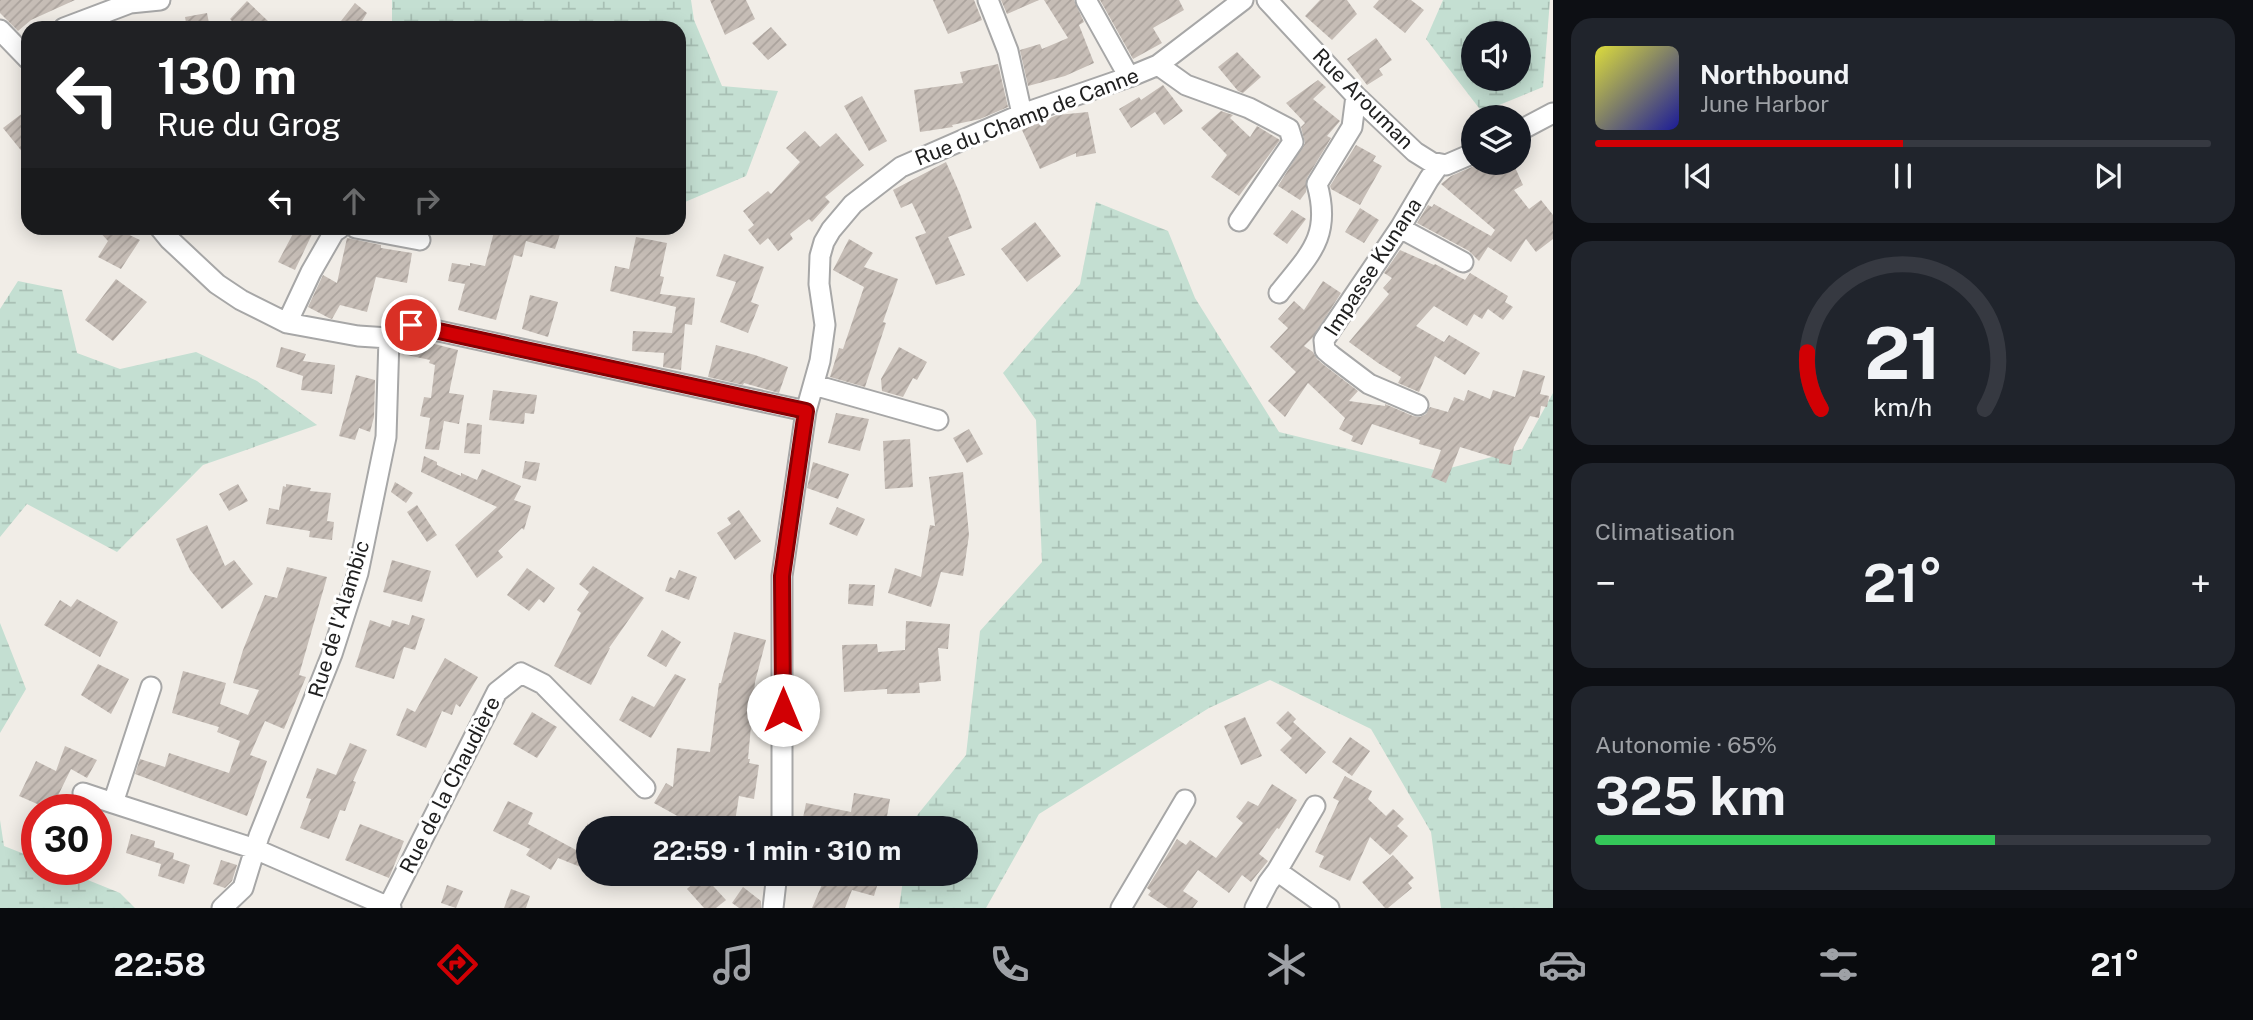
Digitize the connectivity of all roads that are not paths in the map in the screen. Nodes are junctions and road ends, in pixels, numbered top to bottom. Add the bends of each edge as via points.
1 (160, 0) edge
2 (988, 0) edge
3 (1086, 0) edge
4 (1243, 0) edge
5 (1267, 0) edge
6 (82, 21) edge
7 (0, 30) edge
8 (21, 49) edge
9 (1158, 65) junction
10 (1129, 77) junction
11 (1356, 96) junction
12 (1553, 113) edge
13 (1022, 114) junction
14 (1531, 125) edge
15 (1461, 159) edge
16 (1439, 165) junction
17 (1239, 221) dead end
18 (1400, 228) junction
19 (166, 235) edge
20 (332, 235) edge
21 (393, 235) edge
22 (420, 240) dead end
23 (1463, 261) dead end
24 (1279, 293) dead end
25 (287, 323) junction
26 (389, 338) junction
27 (814, 385) junction
28 (1418, 405) dead end
29 (806, 411) junction
30 (938, 420) dead end
31 (150, 687) dead end
32 (645, 788) dead end
33 (83, 793) dead end
34 (1185, 800) dead end
35 (113, 803) junction
36 (1315, 806) dead end
37 (782, 816) edge
38 (255, 849) junction
39 (1277, 871) junction
40 (776, 886) edge
41 (389, 907) edge
42 (222, 908) edge
43 (773, 908) edge
44 (1121, 908) edge
45 (1255, 908) edge
46 (1329, 908) edge

1 - 6 street via 130,3
2 - 13 street via 1008,51
3 - 10 street
4 - 9 street, Rue du Champ de Canne
5 - 11 street, Rue Arouman
7 - 8 street
9 - 10 street, Rue du Champ de Canne
9 - 17 street via 1186,85 1289,129 1293,142
10 - 13 street, Rue du Champ de Canne
11 - 16 street, Rue Arouman via 1415,152
11 - 24 street via 1352,127 1317,184 1323,217 1315,247
12 - 14 street
13 - 27 street, Rue du Champ de Canne via 901,167 853,204 831,230 820,256 825,325
15 - 16 street
16 - 18 street, Impasse Kunana
18 - 23 street
18 - 28 street, Impasse Kunana via 1324,340 1325,350 1369,384
19 - 25 street via 217,284
20 - 25 street
21 - 22 street
25 - 26 street
26 - 29 street via 411,325
26 - 38 street, Rue de l'Alambic via 386,437 358,573 332,654
27 - 29 street, Rue du Champ de Canne
27 - 30 street
29 - 37 street, Rue du Champ de Canne via 782,576
31 - 35 street
32 - 41 street, Rue de la Chaudière via 543,684 521,673 497,692
33 - 35 street
34 - 44 street
35 - 38 street
36 - 39 street
38 - 41 street
38 - 42 street, Rue de l'Alambic via 243,888
39 - 45 street
39 - 46 street
40 - 43 street

